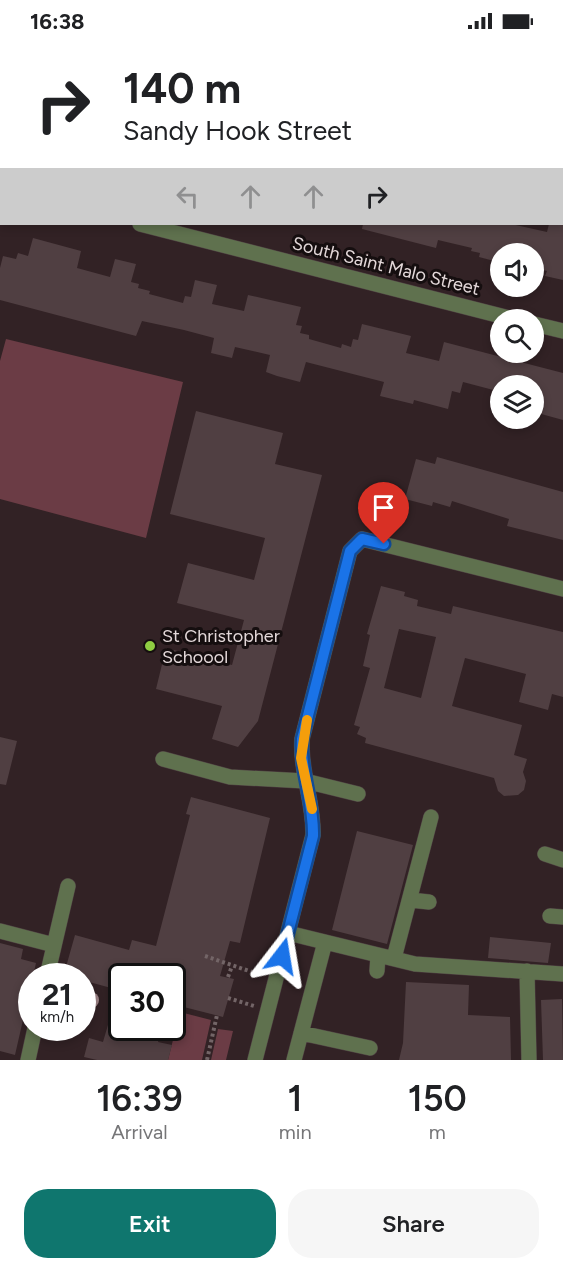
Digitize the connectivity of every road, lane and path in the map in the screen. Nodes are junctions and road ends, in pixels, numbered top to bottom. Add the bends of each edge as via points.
1 (144, 225) edge
2 (490, 313) edge
3 (544, 326) edge
4 (563, 331) edge
5 (563, 589) edge
6 (163, 759) dead end
7 (305, 781) junction
8 (358, 794) dead end
9 (431, 818) dead end
10 (545, 854) dead end
11 (563, 860) edge
12 (68, 886) dead end
13 (410, 900) junction
14 (429, 902) dead end
15 (0, 932) edge
16 (288, 933) junction
17 (325, 942) junction
18 (54, 945) junction
19 (378, 955) junction
20 (205, 956) dead end
21 (394, 958) junction
22 (50, 963) edge
23 (232, 966) junction
24 (377, 971) dead end
25 (527, 972) junction
26 (563, 974) edge
27 (228, 977) dead end
28 (276, 979) junction
29 (228, 998) dead end
30 (268, 1010) junction
31 (217, 1015) dead end
32 (301, 1033) junction
33 (32, 1041) edge
34 (370, 1048) dead end
35 (28, 1060) edge
36 (207, 1060) edge
37 (255, 1060) edge
38 (294, 1060) edge
39 (529, 1060) edge

1 - 2 street, South Saint Malo Street
3 - 4 street
5 - 7 street via 362,539 350,551 302,739
6 - 7 street via 230,777
7 - 8 street
7 - 16 street via 313,836
9 - 13 street
10 - 11 street
12 - 18 street
13 - 14 street
13 - 21 street
15 - 18 street
16 - 17 street
16 - 28 street
17 - 19 street
17 - 32 street
18 - 22 street
19 - 21 street
19 - 24 street
20 - 23 path
21 - 25 street via 415,964
23 - 27 path
23 - 28 path
25 - 26 street
25 - 39 street
28 - 30 street
29 - 30 path
30 - 37 street
31 - 36 path
32 - 34 street
32 - 38 street
33 - 35 street

